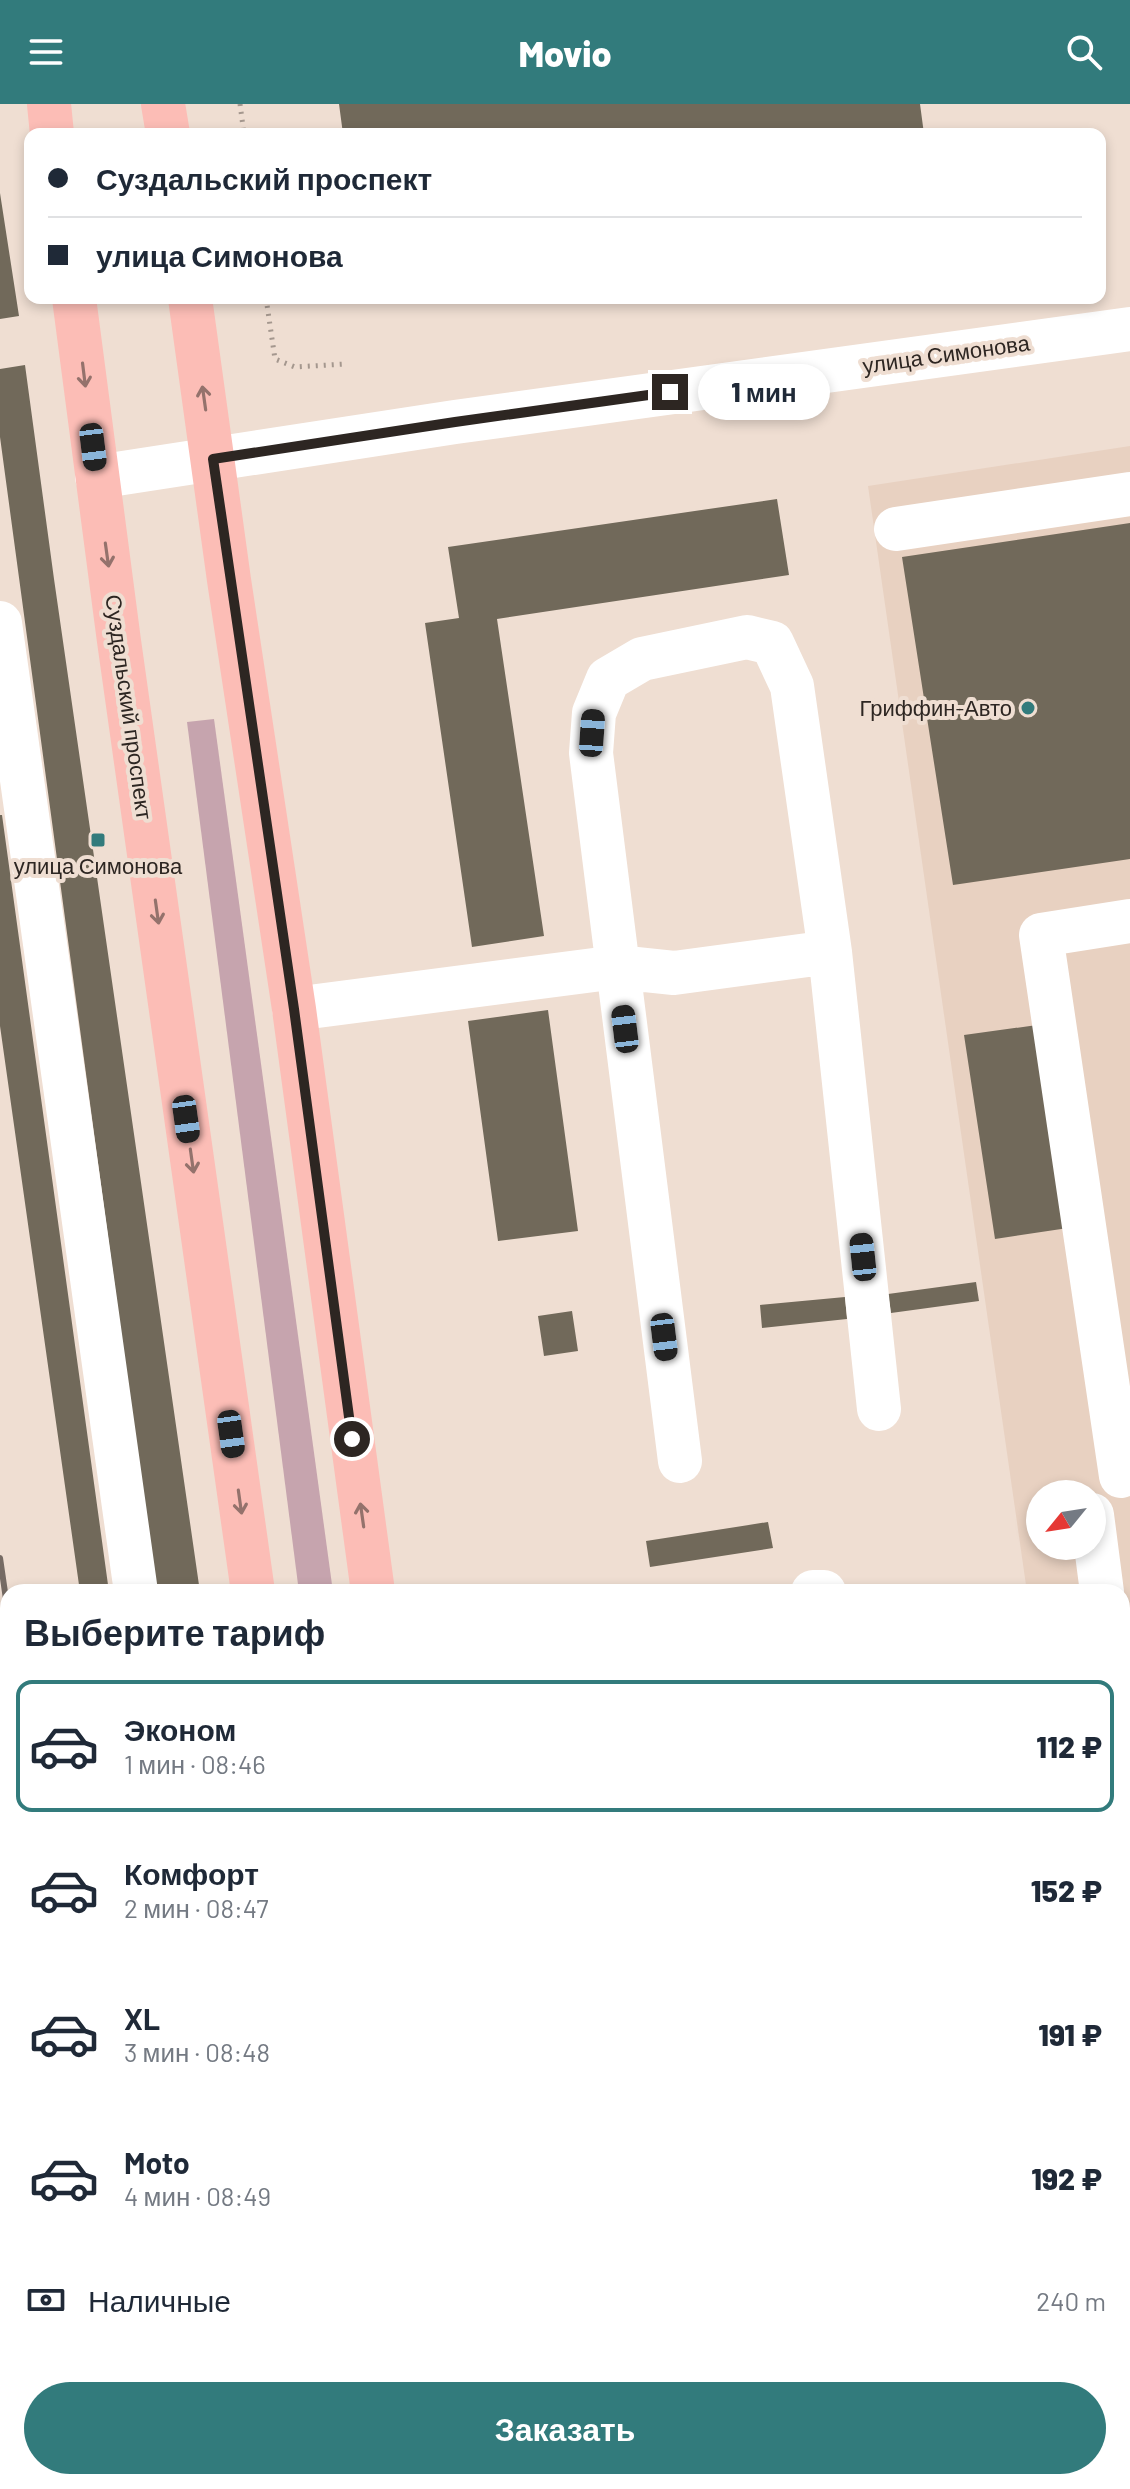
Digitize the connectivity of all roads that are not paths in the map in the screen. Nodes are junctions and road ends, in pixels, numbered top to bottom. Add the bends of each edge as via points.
1 (49, 104) edge
2 (163, 104) edge
3 (51, 128) edge
4 (167, 128) edge
5 (75, 304) edge
6 (191, 304) edge
7 (1130, 329) edge
8 (213, 459) junction
9 (97, 477) junction
10 (1130, 494) edge
11 (896, 529) dead end
12 (0, 623) edge
13 (1130, 921) edge
14 (830, 952) junction
15 (617, 967) junction
16 (294, 1009) junction
17 (879, 1409) dead end
18 (680, 1461) dead end
19 (1114, 1484) edge
20 (1098, 1560) edge
21 (135, 1584) edge
22 (252, 1584) edge
23 (372, 1584) edge
24 (1101, 1584) edge

1 - 3 main road
2 - 4 main road
5 -> 9 main road, Суздальский проспект
8 -> 6 main road
7 - 8 street, улица Симонова
8 - 9 street, улица Симонова
8 - 16 main road
9 -> 22 main road, Суздальский проспект
10 - 11 street
12 - 21 street
13 - 19 street via 1041,935
14 - 15 street via 674,973
14 - 15 street via 792,686 772,643 747,637 642,659 608,679 594,713 591,753
14 - 17 street
15 - 16 street
15 - 18 street
23 -> 16 main road
20 - 24 street

